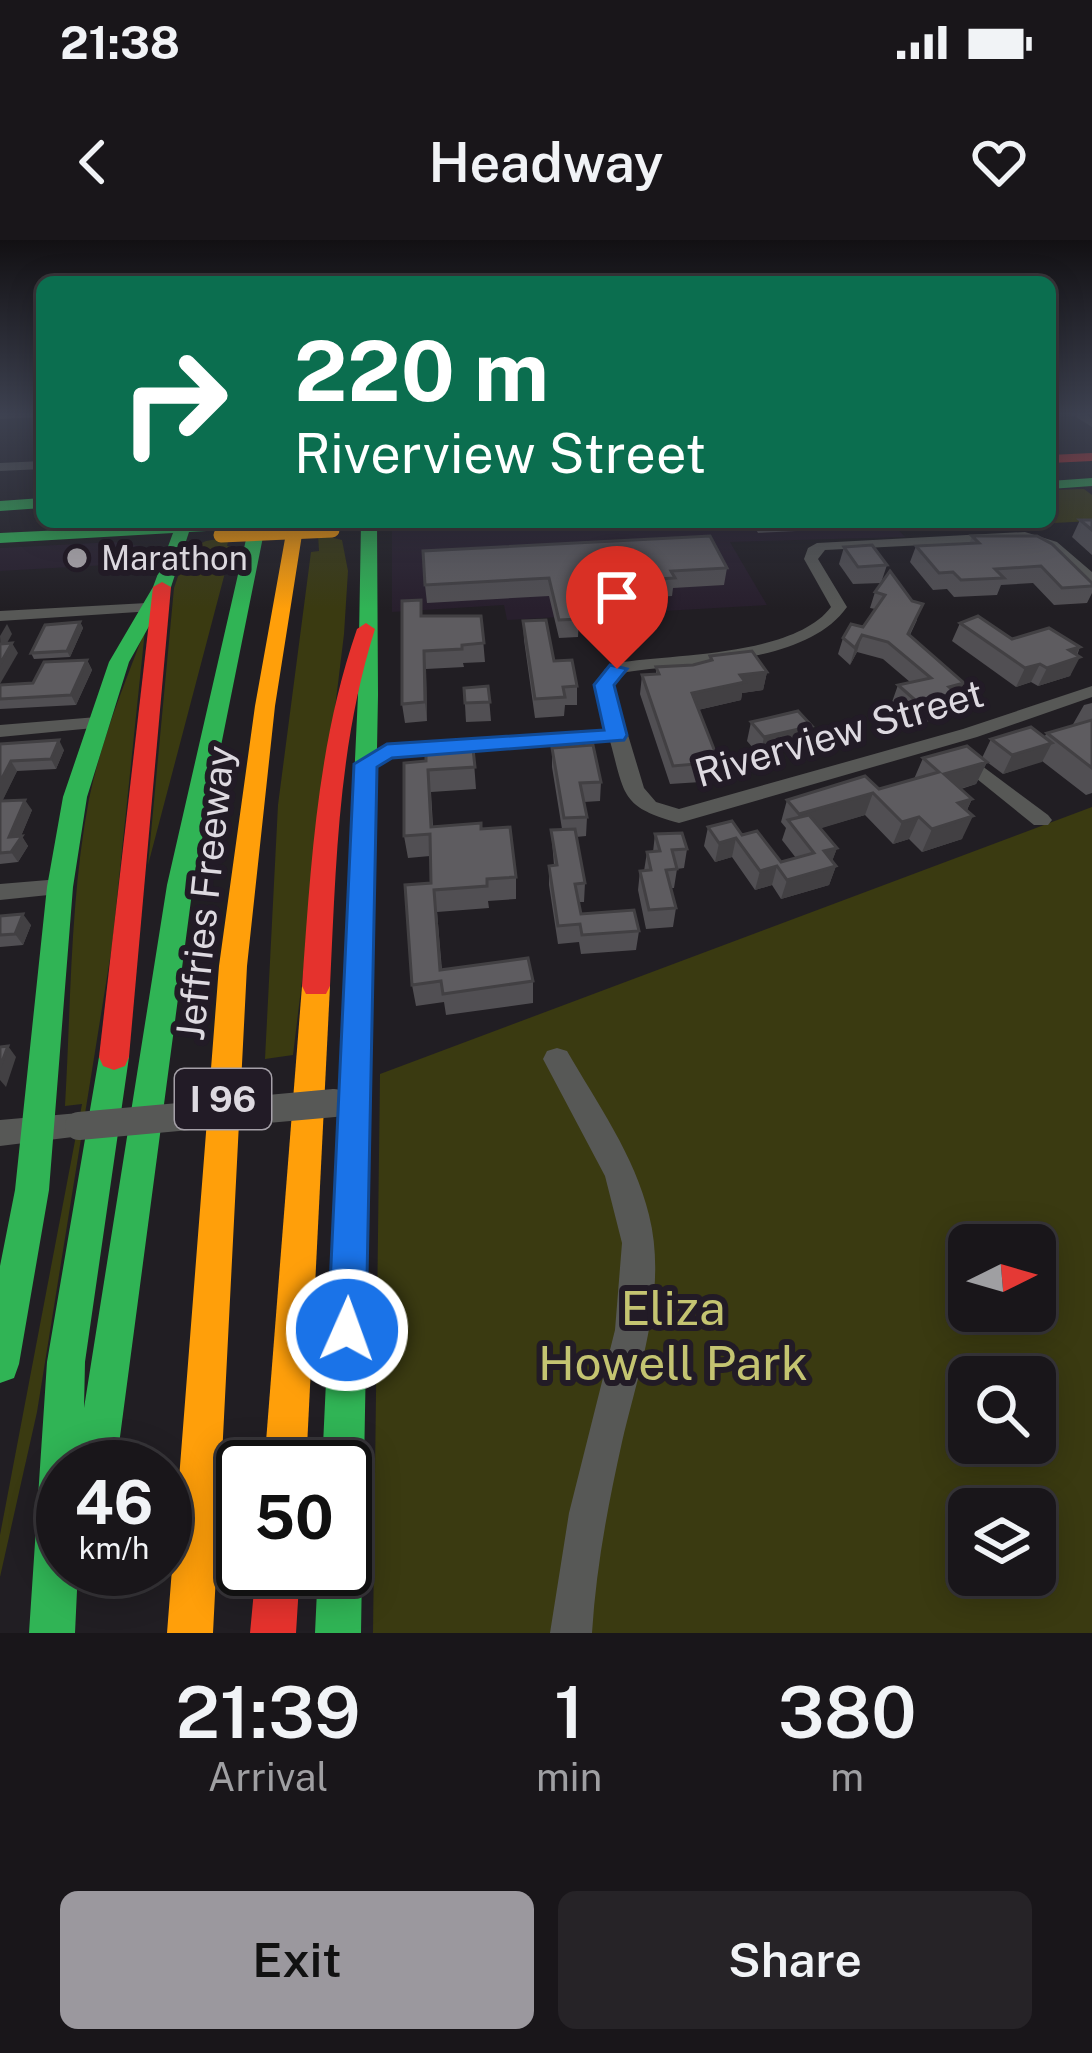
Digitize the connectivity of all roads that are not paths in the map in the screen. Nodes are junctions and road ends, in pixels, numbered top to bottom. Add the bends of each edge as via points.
1 (36, 503) edge
2 (0, 506) edge
3 (36, 514) edge
4 (0, 517) edge
5 (36, 524) edge
6 (0, 526) edge
7 (100, 528) edge
8 (141, 528) edge
9 (240, 528) edge
10 (257, 528) edge
11 (291, 528) edge
12 (357, 528) edge
13 (369, 528) edge
14 (914, 528) edge
15 (223, 530) junction
16 (182, 532) edge
17 (0, 538) edge
18 (924, 540) junction
19 (1092, 580) edge
20 (159, 590) junction
21 (0, 616) edge
22 (366, 629) junction
23 (1092, 691) edge
24 (97, 724) junction
25 (0, 730) edge
26 (616, 735) junction
27 (942, 741) junction
28 (366, 764) junction
29 (1041, 820) dead end
30 (60, 887) junction
31 (0, 892) edge
32 (557, 1060) dead end
33 (344, 1102) junction
34 (39, 1129) junction
35 (0, 1133) edge
36 (0, 1364) edge
37 (99, 1440) edge
38 (287, 1440) edge
39 (343, 1440) edge
40 (76, 1596) edge
41 (276, 1596) edge
42 (339, 1596) edge
43 (52, 1633) edge
44 (71, 1633) edge
45 (190, 1633) edge
46 (273, 1633) edge
47 (338, 1633) edge
48 (571, 1633) edge

1 - 2 main road
3 - 4 main road
5 - 6 main road
7 - 17 main road
8 - 16 main road
9 - 15 main road, bridge
10 - 37 main road, Jeffries Freeway / I 96 via 180,885
11 - 45 main road, Jeffries Freeway / I 96 via 233,966
12 - 15 main road, bridge
13 - 22 main road
14 - 18 street
15 - 16 main road
16 - 20 main road
18 - 19 street via 1034,538
18 - 26 street, Riverview Street via 813,551 838,607 817,633 610,673 604,685
20 - 21 street
20 - 24 main road via 119,662
20 - 43 main road via 115,1054 66,1362
22 - 28 main road
22 - 38 main road via 329,789
23 - 27 street, Riverview Street
24 - 25 street
24 - 30 main road via 74,797
26 - 27 street, Riverview Street via 639,799 679,816
26 - 28 street via 387,751
27 - 29 street
28 - 33 main road
30 - 31 street
30 - 34 main road
32 - 48 street via 621,1178 635,1220 636,1260
33 - 34 street, bridge
33 - 39 main road
34 - 35 street
34 - 36 main road
40 - 44 main road
41 - 46 main road
42 - 47 main road

